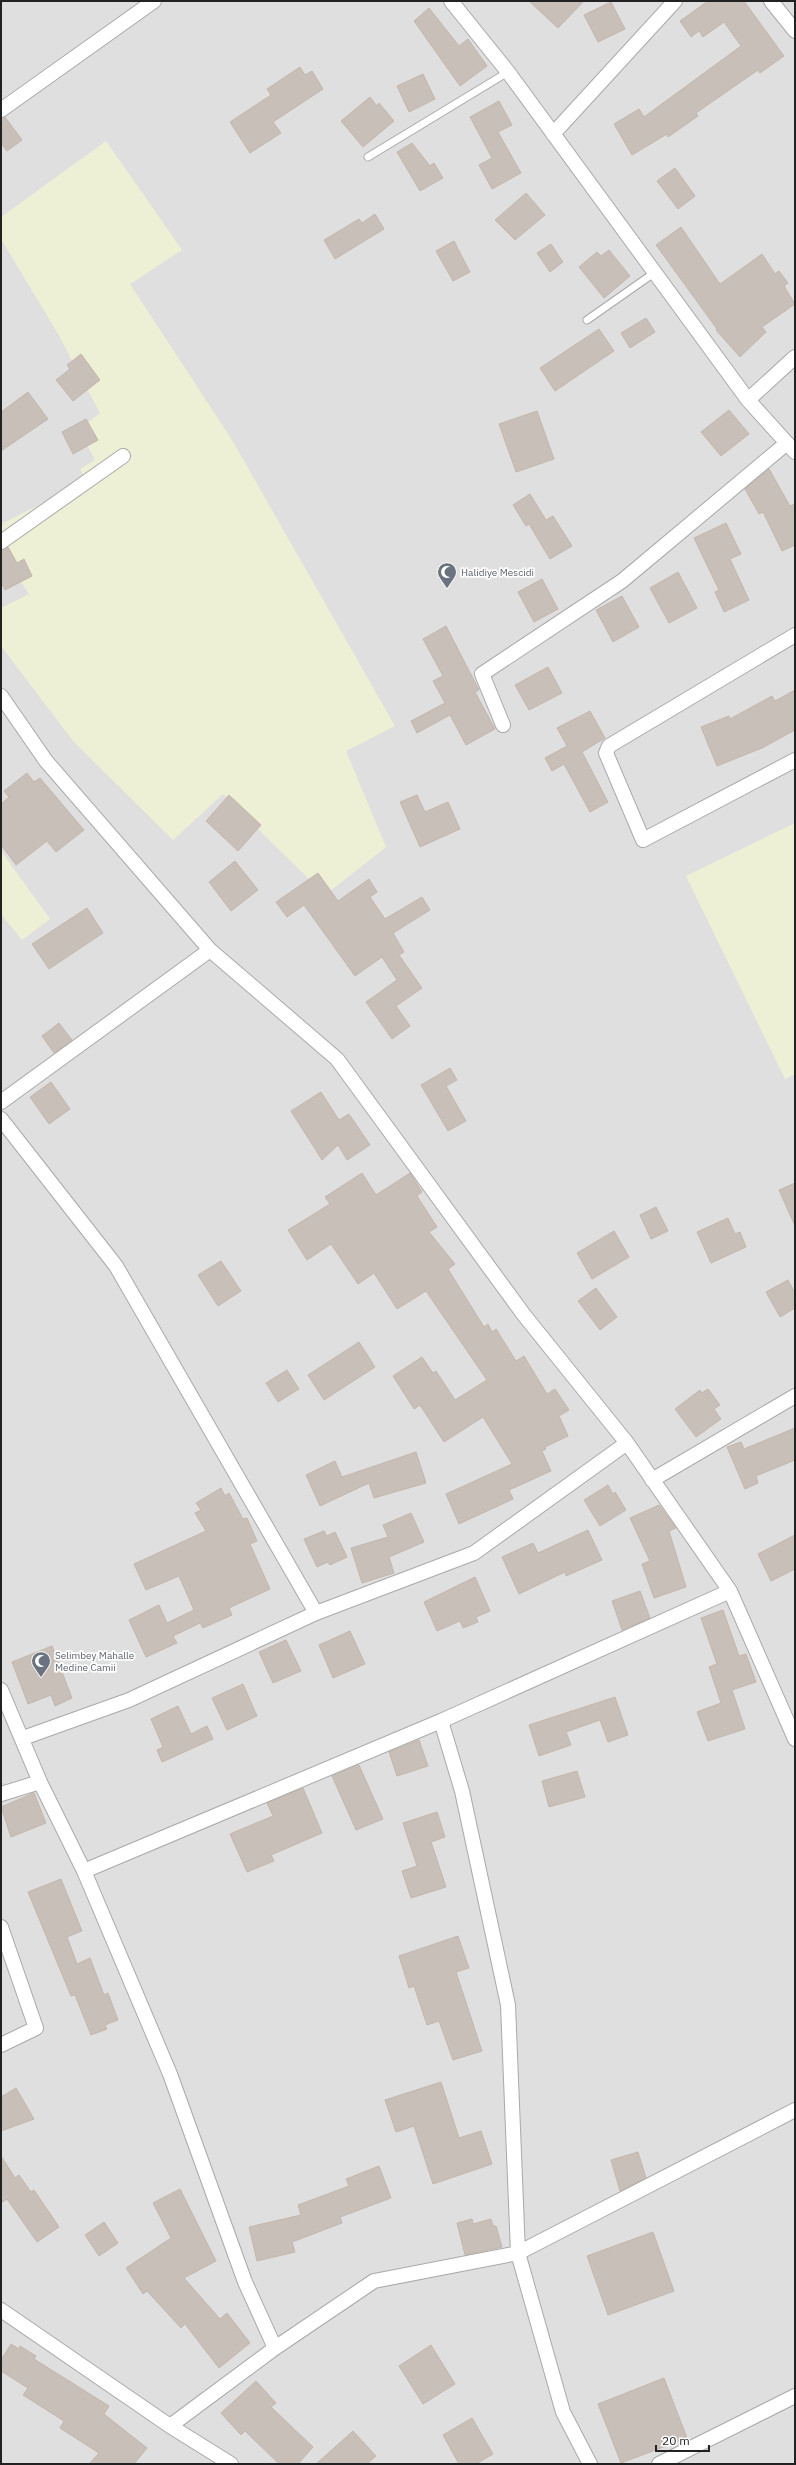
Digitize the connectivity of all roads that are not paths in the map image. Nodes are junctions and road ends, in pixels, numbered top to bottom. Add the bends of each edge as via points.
1 (154, 1) edge
2 (451, 1) edge
3 (676, 1) edge
4 (771, 1) edge
5 (795, 30) edge
6 (508, 72) junction
7 (1, 110) edge
8 (553, 134) junction
9 (368, 158) dead end
10 (654, 273) junction
11 (587, 320) dead end
12 (795, 357) edge
13 (748, 400) junction
14 (791, 448) edge
15 (123, 456) dead end
16 (1, 542) edge
17 (795, 635) edge
18 (1, 696) edge
19 (504, 725) dead end
20 (795, 760) edge
21 (210, 950) junction
22 (1, 1102) edge
23 (1, 1119) edge
24 (795, 1396) edge
25 (627, 1443) junction
26 (652, 1480) junction
27 (730, 1591) junction
28 (316, 1613) junction
29 (1, 1690) edge
30 (441, 1721) junction
31 (23, 1738) junction
32 (795, 1739) edge
33 (40, 1782) junction
34 (1, 1794) edge
35 (84, 1871) junction
36 (1, 1927) edge
37 (1, 2045) edge
38 (795, 2110) edge
39 (518, 2253) junction
40 (1, 2310) edge
41 (276, 2348) junction
42 (795, 2396) edge
43 (170, 2426) junction
44 (231, 2464) edge
45 (590, 2464) edge
46 (659, 2464) edge

1 - 7 street
2 - 6 street
3 - 8 street
4 - 5 street
6 - 8 street
6 - 9 lane
8 - 10 street
10 - 11 lane
10 - 13 street
12 - 13 street
13 - 14 street
14 - 19 street via 622,582 482,674
15 - 16 street
17 - 20 street via 609,746 606,753 643,840
18 - 21 street via 46,761
21 - 22 street
21 - 25 street via 337,1059 524,1316
23 - 28 street via 116,1266
24 - 26 street
25 - 26 street
25 - 28 street via 474,1553
26 - 27 street
27 - 30 street
27 - 32 street
28 - 31 street via 129,1700
29 - 31 street
30 - 35 street
30 - 39 street via 462,1791 508,2005
31 - 33 street
33 - 34 street
33 - 35 street
35 - 41 street via 170,2074 245,2282
36 - 37 street via 36,2028
38 - 39 street
39 - 41 street via 374,2281
39 - 45 street via 564,2412
40 - 43 street
41 - 43 street
42 - 46 street
43 - 44 street

